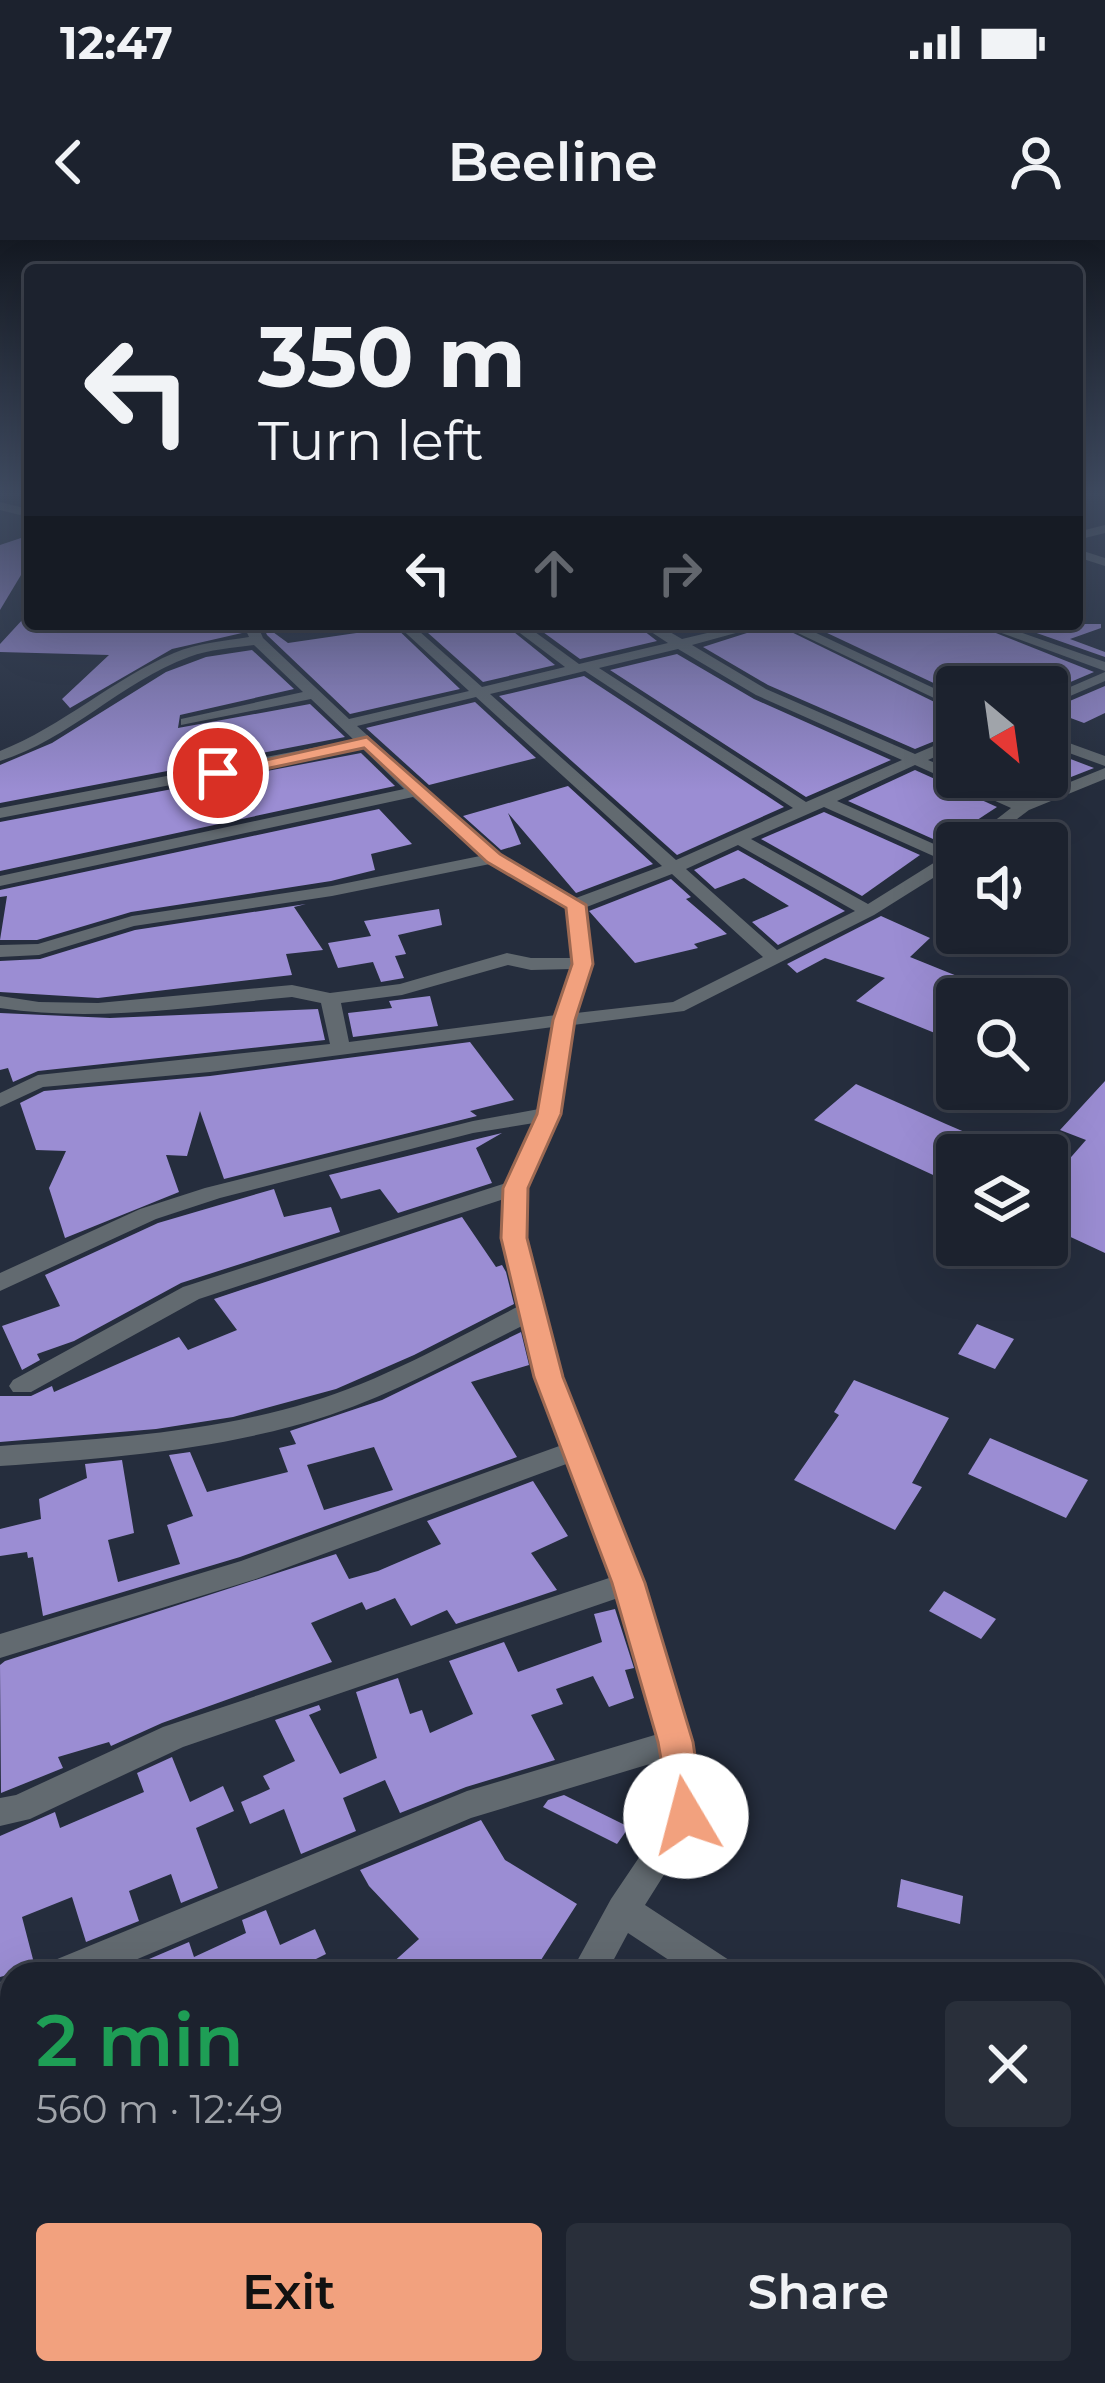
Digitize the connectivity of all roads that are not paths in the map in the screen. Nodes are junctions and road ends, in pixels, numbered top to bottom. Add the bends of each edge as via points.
1 (256, 630) edge
2 (410, 630) edge
3 (524, 630) edge
4 (656, 630) edge
5 (738, 630) edge
6 (799, 630) edge
7 (999, 630) edge
8 (680, 644) junction
9 (583, 668) junction
10 (1105, 672) edge
11 (1068, 691) edge
12 (478, 692) junction
13 (317, 693) junction
14 (936, 695) edge
15 (186, 722) dead end
16 (348, 724) junction
17 (367, 742) junction
18 (1068, 747) edge
19 (936, 750) edge
20 (0, 756) edge
21 (911, 760) junction
22 (1105, 760) edge
23 (1105, 773) edge
24 (416, 791) junction
25 (825, 801) junction
26 (1023, 807) junction
27 (804, 808) junction
28 (0, 813) edge
29 (1003, 822) edge
30 (736, 838) junction
31 (936, 850) edge
32 (494, 858) junction
33 (673, 868) junction
34 (936, 870) edge
35 (0, 880) edge
36 (575, 905) junction
37 (868, 911) junction
38 (0, 951) edge
39 (776, 959) junction
40 (583, 964) junction
41 (330, 999) junction
42 (0, 1002) edge
43 (564, 1020) junction
44 (340, 1047) junction
45 (0, 1101) edge
46 (549, 1114) junction
47 (515, 1188) junction
48 (0, 1283) edge
49 (534, 1309) junction
50 (22, 1386) dead end
51 (578, 1449) junction
52 (0, 1456) edge
53 (628, 1583) junction
54 (0, 1646) edge
55 (676, 1742) junction
56 (0, 1812) edge
57 (623, 1910) junction
58 (91, 1962) edge
59 (594, 1962) edge
60 (702, 1962) edge

1 - 13 street
1 - 20 street via 176,656 63,729
2 - 12 street
3 - 9 street
4 - 8 street
5 - 8 street
6 - 14 street
7 - 10 street
8 - 9 street
8 - 21 street via 761,692
9 - 12 street
9 - 27 street
10 - 11 street
12 - 16 street
12 - 33 street
13 - 15 street
13 - 16 street
16 - 17 street
17 - 24 street
17 - 28 street
18 - 22 street
19 - 21 street
21 - 25 street
21 - 26 street
23 - 26 street
24 - 32 street
24 - 35 street
25 - 27 street
25 - 31 street
26 - 29 street
27 - 30 street
30 - 33 street
30 - 37 street
32 - 36 street
32 - 38 street via 132,921 39,950
33 - 36 street
33 - 39 street
34 - 37 street
36 - 40 street
37 - 39 street
39 - 43 street via 677,1007
40 - 41 street via 507,959
40 - 43 street
41 - 42 street via 292,991 98,1009
41 - 44 street
43 - 44 street
43 - 46 street
44 - 45 street via 38,1081
46 - 47 street
46 - 48 street via 213,1192
47 - 49 street via 514,1238
47 - 50 street via 191,1293
49 - 51 street via 548,1377
49 - 52 street via 294,1416 134,1446
51 - 53 street
51 - 54 street via 246,1571
53 - 55 street
53 - 56 street via 174,1738
55 - 57 street via 686,1816
55 - 58 street via 467,1805
57 - 59 street
57 - 60 street

